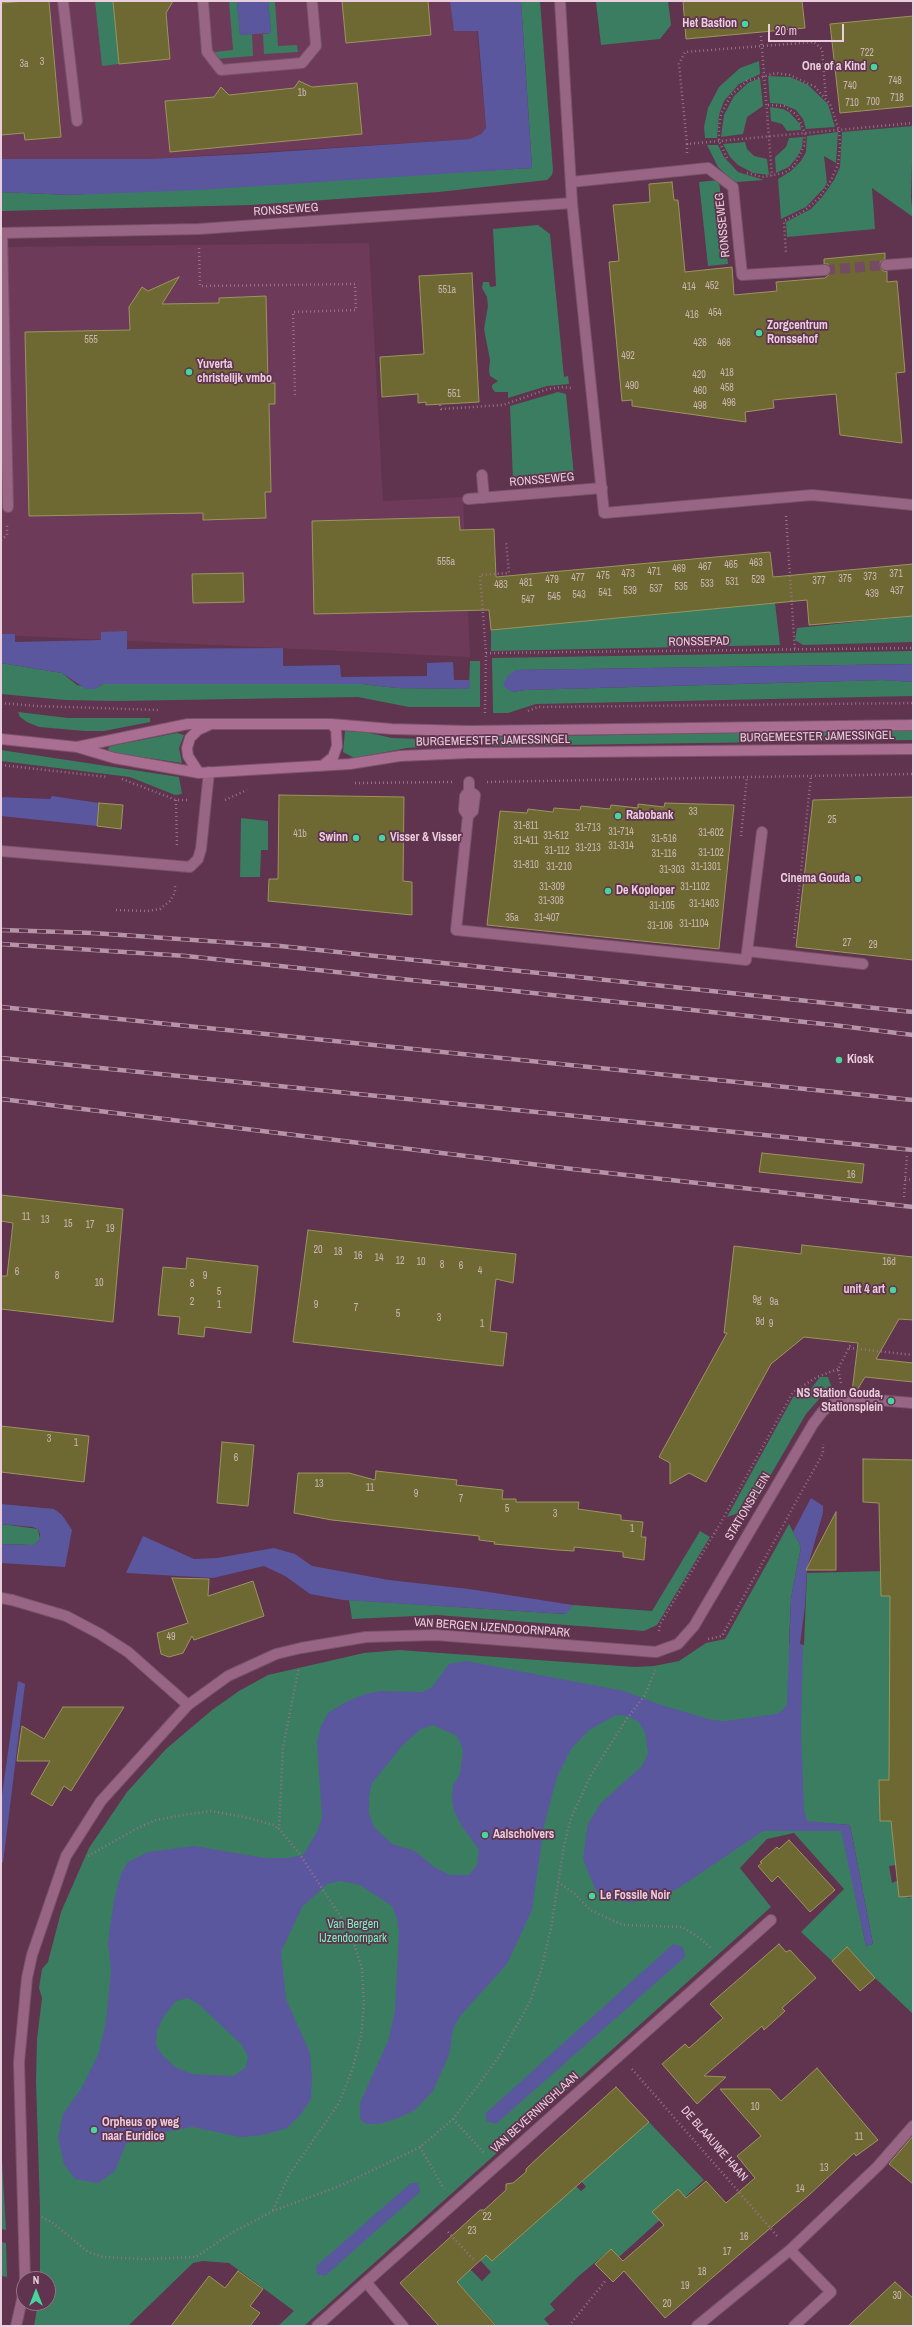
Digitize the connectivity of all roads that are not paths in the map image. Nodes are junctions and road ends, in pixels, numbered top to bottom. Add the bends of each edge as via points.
1 (63, 1) edge
2 (203, 1) edge
3 (312, 1) edge
4 (560, 1) edge
5 (77, 120) dead end
6 (571, 182) junction
7 (572, 203) junction
8 (1, 233) edge
9 (913, 262) edge
10 (886, 265) tunnel mouth
11 (825, 270) tunnel mouth
12 (482, 475) dead end
13 (602, 488) junction
14 (484, 498) junction
15 (468, 499) dead end
16 (913, 505) edge
17 (8, 507) dead end
18 (211, 724) junction
19 (331, 724) junction
20 (913, 724) edge
21 (1, 739) edge
22 (77, 747) junction
23 (913, 748) edge
24 (322, 766) junction
25 (204, 772) junction
26 (469, 787) road end
27 (762, 832) dead end
28 (1, 851) edge
29 (747, 951) junction
30 (863, 964) dead end
31 (913, 1403) edge
32 (1, 1598) edge
33 (619, 1649) joint
34 (188, 1705) junction
35 (771, 1920) dead end
36 (913, 2126) edge
37 (790, 2250) junction
38 (25, 2271) edge
39 (366, 2282) junction
40 (19, 2311) edge
41 (16, 2326) edge
42 (316, 2326) edge
43 (403, 2326) edge
44 (697, 2326) edge
45 (794, 2326) edge

1 - 5 street
2 - 3 street via 207,52 221,70 302,63 316,46
4 - 6 street
6 - 7 street
6 - 11 street, RONSSEWEG via 708,168 734,187 742,275
7 - 8 street, RONSSEWEG via 199,229
7 - 13 street
8 - 17 street
9 - 10 street
12 - 14 street
13 - 14 street, RONSSEWEG
13 - 16 street via 604,513 812,495
14 - 15 street, RONSSEWEG
18 - 19 main road, BURGEMEESTER JAMESSINGEL
18 - 22 main road, BURGEMEESTER JAMESSINGEL via 188,724
18 - 25 main road via 198,730 190,738 187,748 188,756
19 - 20 main road, BURGEMEESTER JAMESSINGEL via 392,729 484,731
19 - 24 main road via 338,736 336,751
21 - 22 main road, BURGEMEESTER JAMESSINGEL
22 - 25 main road, BURGEMEESTER JAMESSINGEL via 114,758
23 - 24 main road, BURGEMEESTER JAMESSINGEL via 469,753 400,756
24 - 25 main road, BURGEMEESTER JAMESSINGEL
25 - 28 street via 201,849 198,859 190,868
26 - 29 street via 465,796 464,810 468,816 456,930 746,960
27 - 29 street
29 - 30 street
31 - 33 street, STATIONSPLEIN via 869,1398 844,1399 823,1411 694,1626 678,1644 656,1652
32 - 34 street via 66,1616 100,1634 128,1652
33 - 34 street, VAN BERGEN IJZENDOORNPARK via 436,1635 366,1636 276,1654 228,1676
34 - 38 street, VAN BERGEN IJZENDOORNPARK via 101,1801 66,1856 32,1955 27,1978 19,2062
35 - 39 street, VAN BEVERNINGHLAAN
36 - 37 street via 878,2166
37 - 44 street
37 - 45 street via 831,2292
39 - 42 street, VAN BEVERNINGHLAAN
39 - 43 street
40 - 41 street

